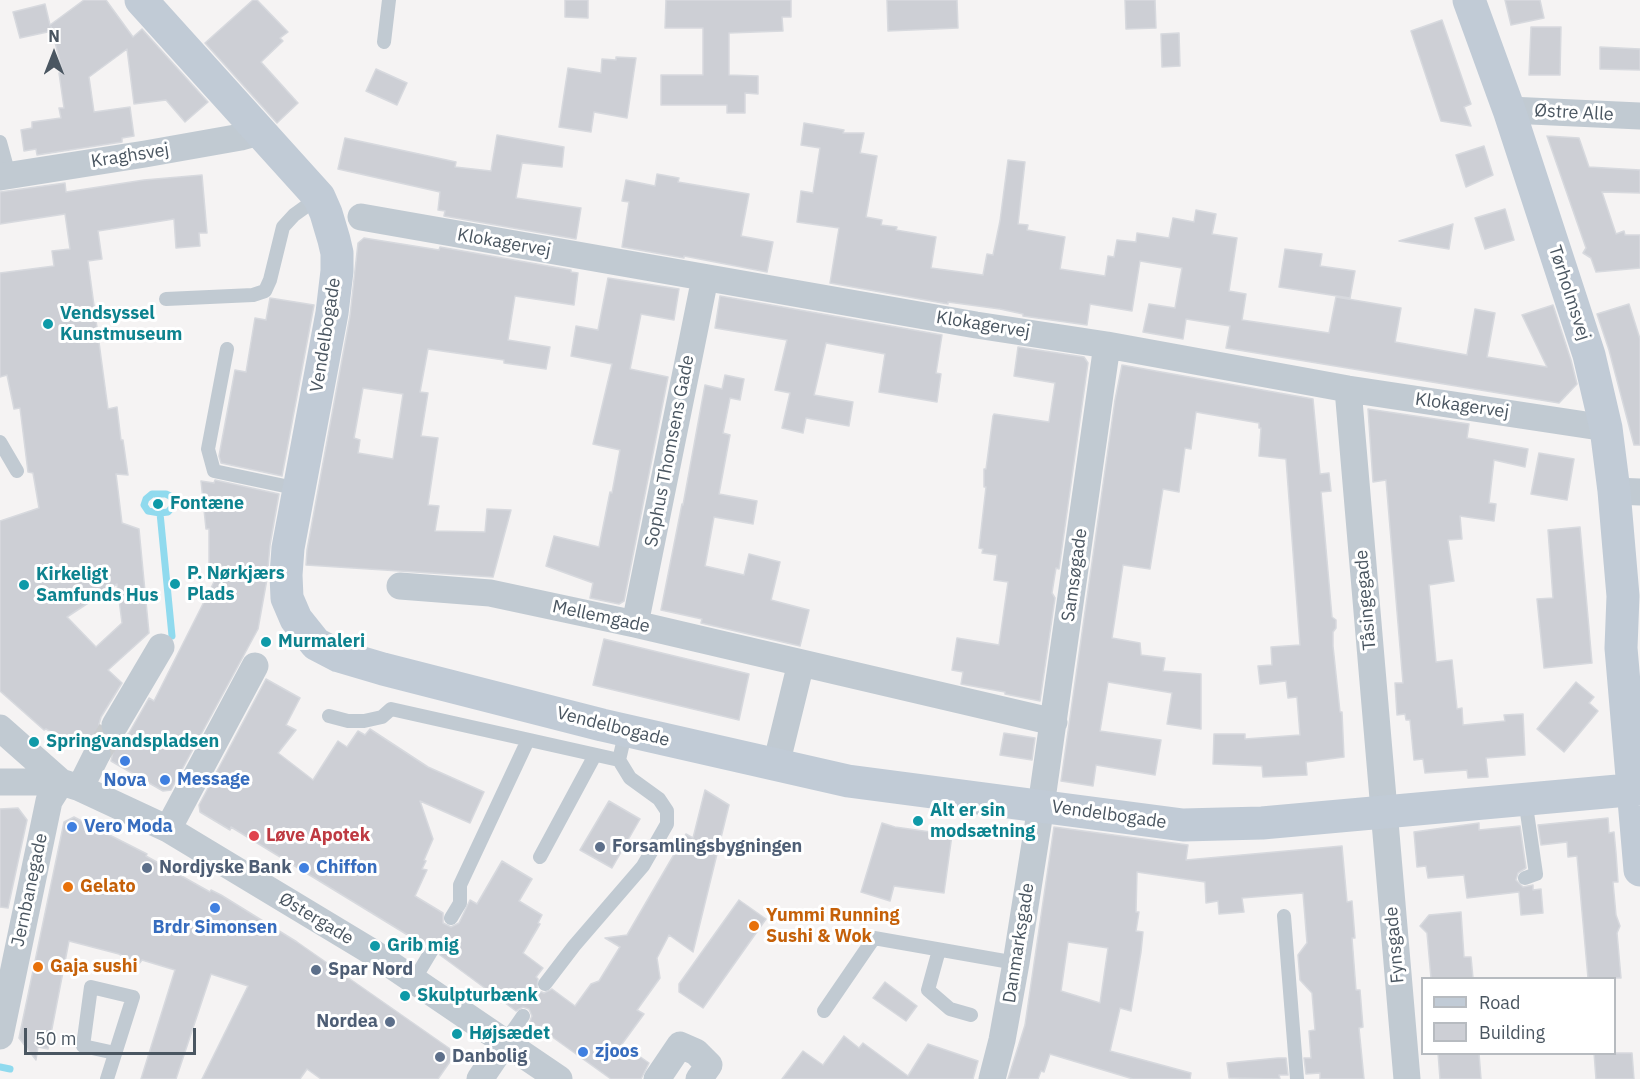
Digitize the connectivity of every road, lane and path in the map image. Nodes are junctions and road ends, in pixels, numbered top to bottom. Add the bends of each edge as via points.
1 (141, 0) edge
2 (389, 0) edge
3 (1468, 0) edge
4 (384, 42) dead end
5 (1509, 110) junction
6 (1640, 116) edge
7 (259, 132) junction
8 (0, 142) edge
9 (5, 176) edge
10 (319, 197) junction
11 (361, 217) dead end
12 (705, 278) junction
13 (166, 299) dead end
14 (1107, 345) junction
15 (227, 349) dead end
16 (1348, 389) junction
17 (1606, 428) junction
18 (0, 442) edge
19 (17, 471) dead end
20 (299, 489) junction
21 (1627, 491) edge
22 (400, 586) dead end
23 (1623, 596) junction
24 (635, 624) junction
25 (161, 647) dead end
26 (801, 663) junction
27 (255, 666) dead end
28 (1640, 671) edge
29 (329, 716) dead end
30 (1054, 722) junction
31 (115, 725) tunnel mouth
32 (0, 728) edge
33 (528, 740) junction
34 (622, 745) junction
35 (97, 754) tunnel mouth
36 (595, 755) junction
37 (776, 765) junction
38 (0, 782) edge
39 (70, 785) junction
40 (1637, 789) edge
41 (1525, 799) junction
42 (1041, 806) junction
43 (1383, 812) junction
44 (168, 829) junction
45 (540, 857) dead end
46 (1640, 868) edge
47 (1525, 878) dead end
48 (1284, 916) dead end
49 (451, 918) dead end
50 (432, 950) dead end
51 (939, 950) junction
52 (1016, 963) junction
53 (414, 980) junction
54 (545, 984) dead end
55 (824, 1011) dead end
56 (971, 1015) dead end
57 (523, 1016) dead end
58 (0, 1036) edge
59 (505, 1042) junction
60 (115, 1053) junction
61 (107, 1079) edge
62 (480, 1079) edge
63 (559, 1079) edge
64 (657, 1079) edge
65 (699, 1079) edge
66 (992, 1079) edge
67 (1297, 1079) edge
68 (1407, 1079) edge

1 - 7 street, Vendelbogade
2 - 4 lane
3 - 5 street, Tørholmsvej
5 - 6 street, Østre Alle
5 - 17 street, Tørholmsvej via 1589,355
7 - 9 street, Kraghsvej
7 - 10 street, Vendelbogade
8 - 9 lane
10 - 13 lane via 283,227 265,291 254,295
10 - 20 street, Vendelbogade via 334,240 337,271
11 - 12 street, Klokagervej
12 - 14 street, Klokagervej
12 - 24 street, Sophus Thomsens Gade
14 - 16 street, Klokagervej
14 - 30 street, Samsøgade
15 - 20 lane via 208,449 213,471
16 - 17 street, Klokagervej
16 - 43 street, Tåsingegade
17 - 21 street, Tørholmsvej
18 - 19 lane
20 - 34 street, Vendelbogade via 288,548 287,598 296,619 316,644 339,656
21 - 23 street, Tørholmsvej
22 - 24 street, Mellemgade via 490,593
23 - 28 street, Tørholmsvej
23 - 40 street, Tørholmsvej via 1621,648
24 - 26 street, Mellemgade
25 - 31 street
26 - 30 street, Mellemgade
26 - 37 street
27 - 44 street
29 - 33 lane via 364,721 382,717 391,709
30 - 42 street, Samsøgade
32 - 39 street
33 - 36 lane
33 - 49 lane via 460,885 460,903
34 - 36 lane
34 - 37 street, Vendelbogade
34 - 54 lane via 630,778 659,799 667,811 668,824 643,866
35 - 39 street
36 - 45 lane
37 - 42 street, Vendelbogade via 848,781
38 - 39 street
39 - 44 street, Østergade
39 - 58 street, Jernbanegade via 49,801
40 - 41 street, Vendelbogade
40 - 46 street, Tørholmsvej
41 - 43 street, Vendelbogade
41 - 47 lane via 1536,874
42 - 43 street, Vendelbogade via 1183,825 1262,823
42 - 52 street, Danmarksgade
43 - 68 street, Fynsgade
44 - 53 street, Østergade
48 - 67 lane
50 - 53 lane
51 - 52 lane
51 - 55 lane via 874,938
51 - 56 lane via 928,990 950,1009
52 - 66 street, Danmarksgade
53 - 59 street, Østergade
57 - 59 lane
59 - 62 street
59 - 63 street, Østergade
60 - 60 lane via 133,997 91,987 82,1046
60 - 61 lane
64 - 65 street via 680,1045 696,1052 709,1065

